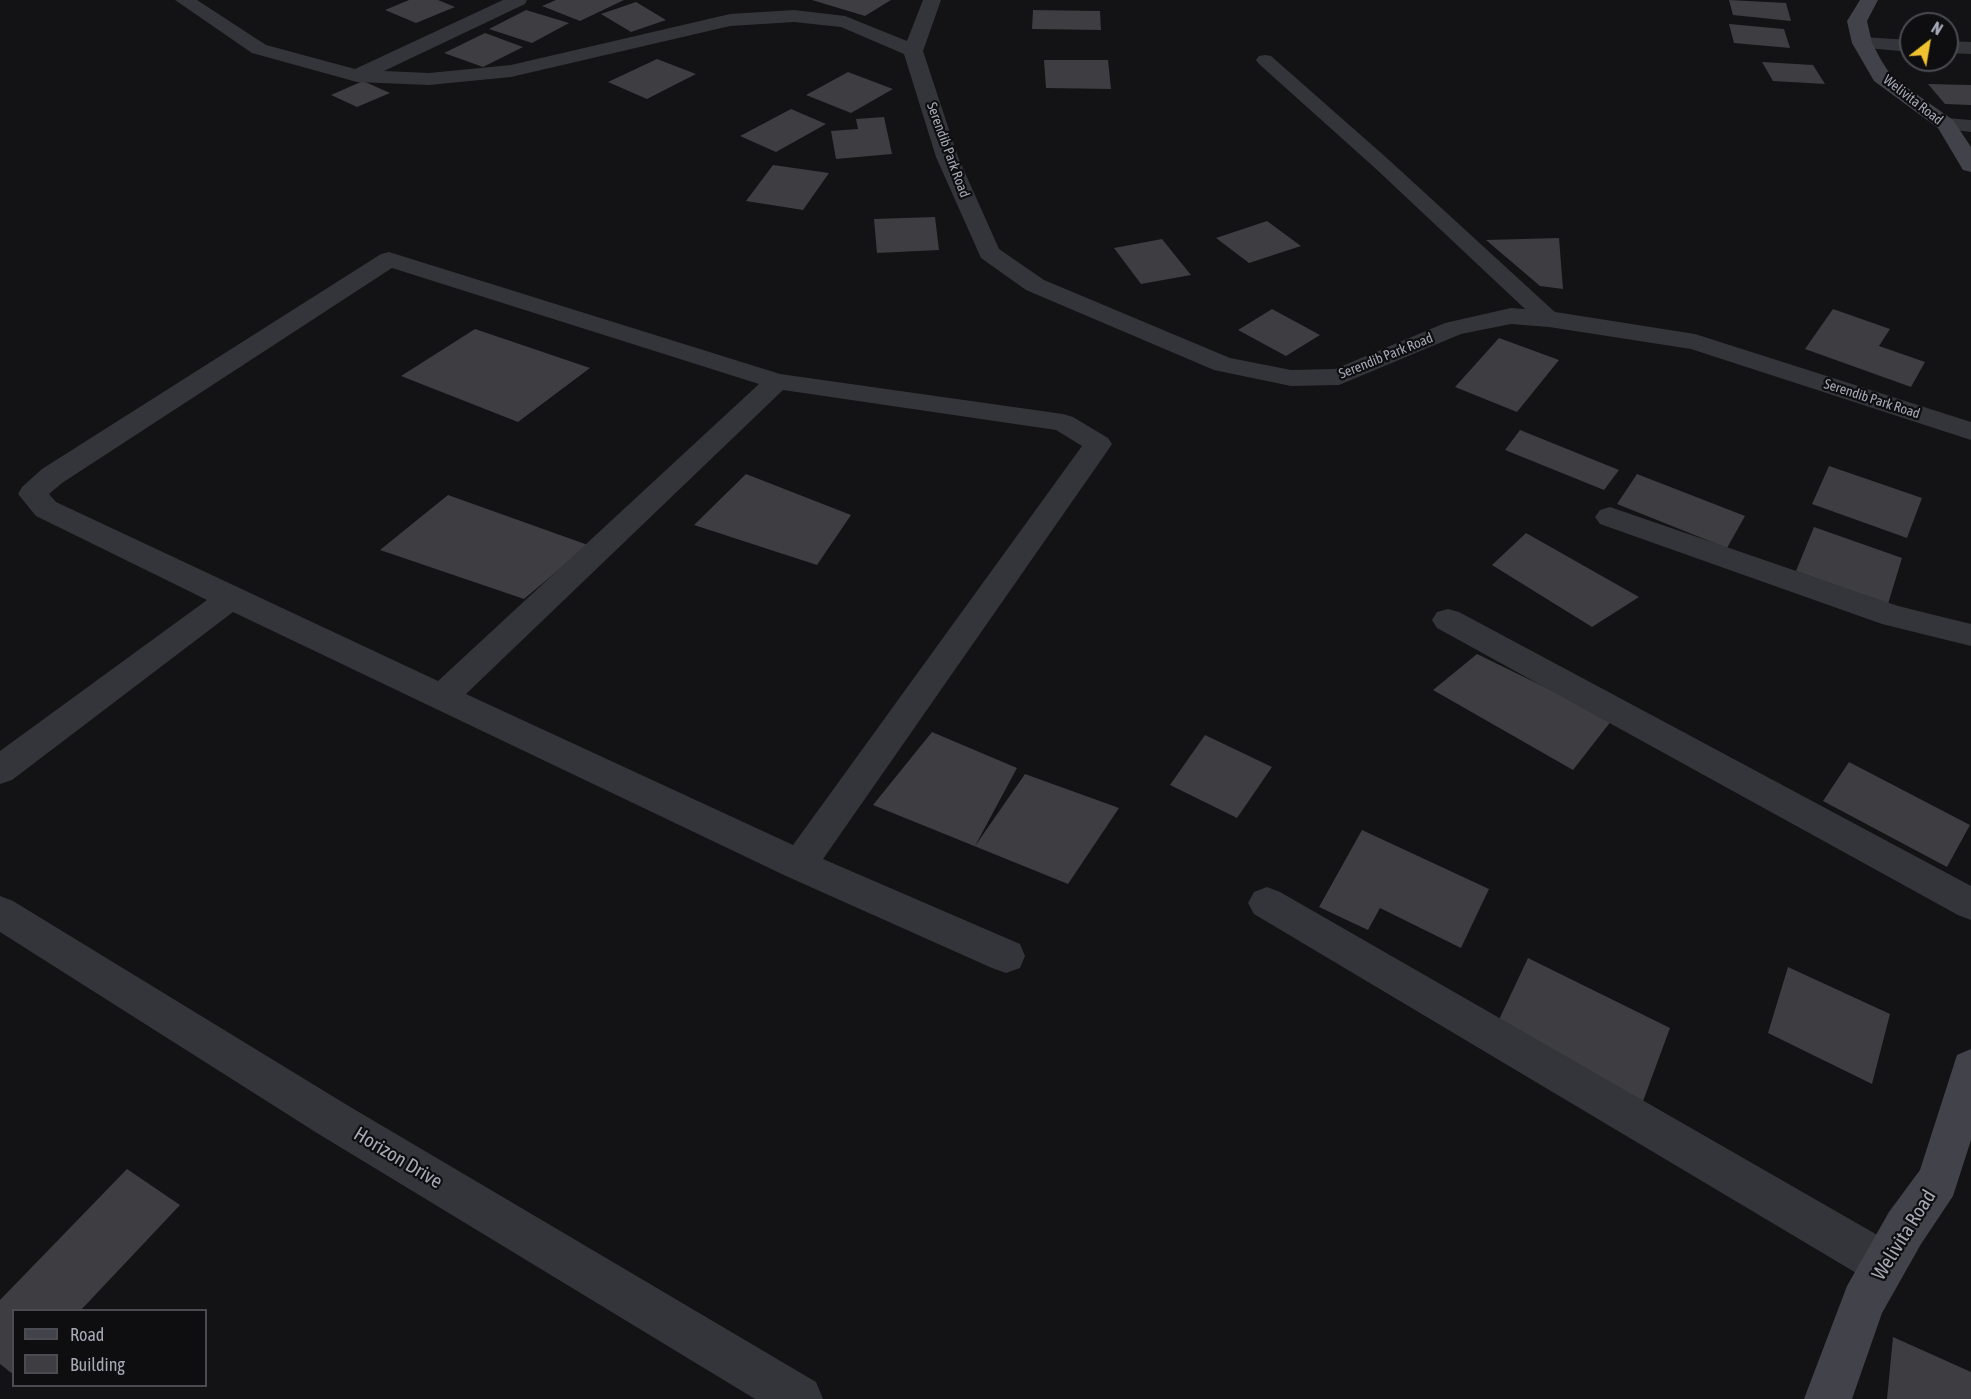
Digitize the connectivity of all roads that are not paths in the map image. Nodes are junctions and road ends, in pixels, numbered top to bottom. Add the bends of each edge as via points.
1 (184, 0) edge
2 (518, 0) edge
3 (933, 0) edge
4 (1869, 0) edge
5 (1862, 43) junction
6 (1899, 45) edge
7 (913, 51) junction
8 (1265, 60) dead end
9 (357, 76) junction
10 (1946, 124) junction
11 (1971, 126) edge
12 (1971, 165) edge
13 (1549, 319) junction
14 (777, 381) junction
15 (1971, 431) edge
16 (1610, 517) dead end
17 (231, 598) junction
18 (1448, 620) dead end
19 (1971, 635) edge
20 (442, 697) junction
21 (0, 770) edge
22 (799, 865) junction
23 (1268, 903) dead end
24 (1971, 904) edge
25 (0, 912) edge
26 (1006, 956) dead end
27 (1971, 1068) edge
28 (1884, 1264) junction
29 (799, 1399) edge
30 (1828, 1399) edge

1 - 9 street via 259,48
2 - 9 street
3 - 7 street
4 - 5 street, Welivita Road via 1857,21
5 - 6 street
5 - 10 street, Welivita Road via 1884,81
7 - 9 street via 845,22 794,16 730,20 511,71 429,79
7 - 13 street, Serendib Park Road via 947,157 989,253 1035,285 1057,295 1223,364 1291,378 1339,377 1454,328 1511,316
8 - 13 lane
10 - 11 street
10 - 12 street, Welivita Road
13 - 15 street, Serendib Park Road via 1695,342
14 - 17 street via 389,259 52,476 32,494 46,509
14 - 20 street
14 - 22 street via 1063,423 1098,444
16 - 19 street via 1893,616
17 - 20 street
17 - 21 street
18 - 24 street
20 - 22 street
22 - 26 street
23 - 28 street
25 - 29 street, Horizon Drive via 332,1119
27 - 28 street, Welivita Road via 1938,1181
28 - 30 street, Welivita Road via 1863,1302

